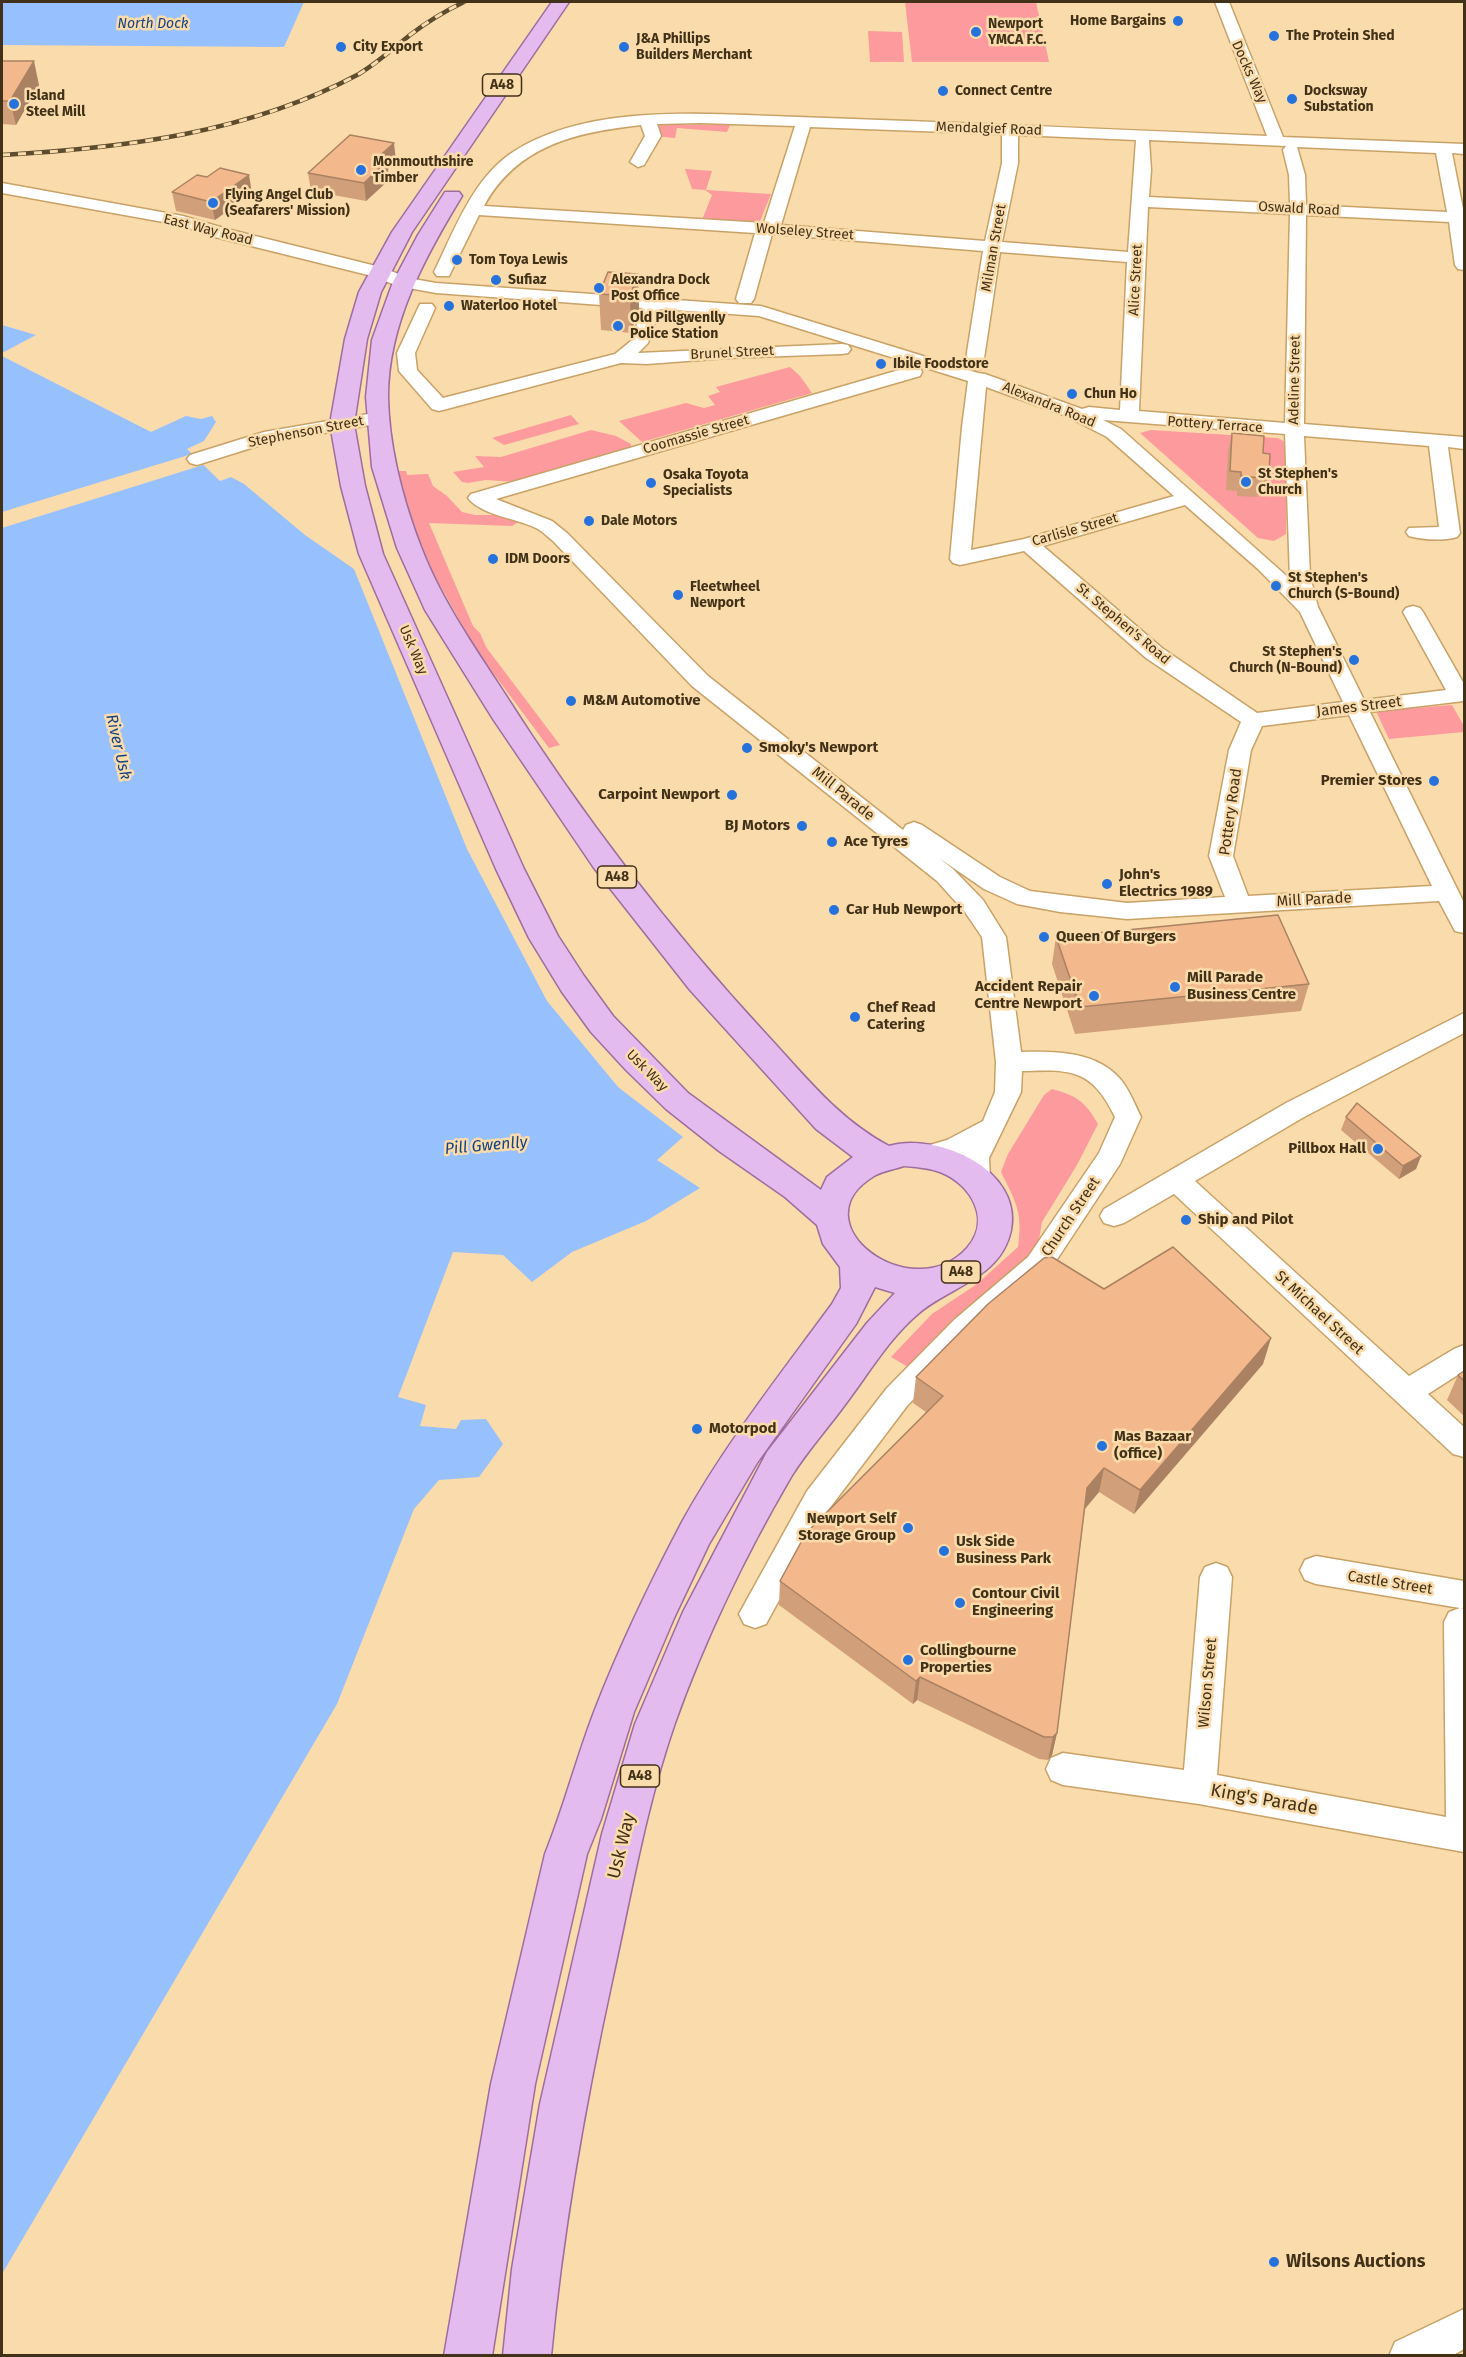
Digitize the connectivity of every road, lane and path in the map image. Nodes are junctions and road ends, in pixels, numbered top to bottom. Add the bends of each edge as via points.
1 (560, 2) edge
2 (574, 2) edge
3 (1222, 2) edge
4 (647, 119) junction
5 (804, 121) junction
6 (1010, 130) junction
7 (1142, 142) dead end
8 (1284, 146) junction
9 (1443, 148) junction
10 (1464, 149) edge
11 (481, 150) dead end
12 (638, 162) dead end
13 (468, 171) dead end
14 (2, 188) edge
15 (1142, 202) junction
16 (1298, 209) junction
17 (473, 210) junction
18 (1457, 217) junction
19 (768, 229) junction
20 (992, 247) junction
21 (1136, 258) junction
22 (1464, 265) edge
23 (378, 272) junction
24 (443, 272) dead end
25 (404, 282) junction
26 (745, 298) dead end
27 (653, 304) junction
28 (426, 308) dead end
29 (842, 349) dead end
30 (621, 358) junction
31 (913, 372) dead end
32 (976, 372) junction
33 (1073, 411) junction
34 (380, 418) junction
35 (1129, 418) junction
36 (342, 424) junction
37 (1294, 430) junction
38 (1438, 441) junction
39 (1464, 443) edge
40 (197, 459) dead end
41 (478, 498) joint
42 (1189, 498) junction
43 (1416, 532) dead end
44 (1028, 544) junction
45 (960, 559) joint
46 (1309, 609) junction
47 (1413, 612) dead end
48 (1462, 694) edge
49 (1355, 707) junction
50 (1253, 720) junction
51 (914, 830) dead end
52 (1453, 895) edge
53 (1239, 904) junction
54 (1464, 925) edge
55 (1464, 1022) edge
56 (1009, 1062) junction
57 (993, 1127) junction
58 (925, 1156) junction
59 (883, 1158) junction
60 (976, 1179) junction
61 (1175, 1179) junction
62 (1114, 1216) dead end
63 (830, 1217) junction
64 (858, 1264) junction
65 (942, 1279) junction
66 (1464, 1357) edge
67 (1406, 1393) junction
68 (1464, 1444) edge
69 (1316, 1570) dead end
70 (1216, 1577) dead end
71 (1462, 1608) edge
72 (755, 1614) dead end
73 (1063, 1769) dead end
74 (1199, 1788) junction
75 (1464, 1836) edge
76 (1464, 2329) edge
77 (468, 2355) edge
78 (527, 2355) edge
79 (1409, 2355) edge

1 - 23 main road, Usk Way / A48
2 - 11 main road, A48
3 - 8 street, Docks Way via 1240,56
4 - 5 street, Mendalgief Road
4 - 12 street via 653,136
4 - 17 street, Mendalgief Road via 576,132 534,146 506,164
5 - 6 street, Mendalgief Road
5 - 19 street
6 - 8 street, Mendalgief Road
6 - 20 street, Milman Street via 1010,163
7 - 15 street, Alice Street
8 - 9 street, Mendalgief Road
8 - 16 street, Adeline Street via 1297,175
9 - 10 street, Mendalgief Road
9 - 18 street
13 - 25 main road, A48
14 - 23 street, East Way Road via 173,219
15 - 16 street, Oswald Road
15 - 21 street, Alice Street
16 - 18 street, Oswald Road
16 - 37 street, Adeline Street
17 - 19 street, Wolseley Street
17 - 24 street, Mendalgief Road
18 - 22 street
19 - 20 street, Wolseley Street
19 - 26 street
20 - 21 street, Wolseley Street
20 - 32 street, Milman Street
21 - 35 street, Alice Street
23 - 25 street, Alexandra Road
23 - 36 main road, Usk Way / A48 via 356,339
25 - 27 street, Alexandra Road via 436,288
25 - 34 main road, A48 via 383,340 377,397
27 - 30 street via 639,343
27 - 32 street, Alexandra Road via 761,311
28 - 30 street, Brunel Street via 406,352 408,371 439,405
29 - 30 street, Brunel Street
31 - 41 street, Coomassie Street
32 - 33 street, Alexandra Road
32 - 45 street, Milman Street
33 - 35 street, Pottery Terrace
33 - 42 street, Alexandra Road via 1114,432
34 - 36 street, Stephenson Street
34 - 59 main road, A48 via 384,467 408,548 438,610 507,719 604,861 701,983 827,1121
35 - 37 street, Pottery Terrace
36 - 40 street, Stephenson Street via 264,438
36 - 63 main road, Usk Way / A48 via 371,554 544,938 602,1024 653,1078 677,1101 797,1188
37 - 38 street, Pottery Terrace
37 - 46 street, Adeline Street via 1300,576
38 - 39 street, Pottery Terrace
38 - 43 street via 1450,533
41 - 56 street, Mill Parade via 545,525 560,537 700,681 945,875 974,906 993,937
42 - 44 street, Carlisle Street
42 - 46 street, Alexandra Road
44 - 45 street, Carlisle Street
44 - 50 street, St. Stephen's Road via 1154,653
46 - 49 street, Alexandra Road
47 - 48 street
48 - 49 street, James Street
49 - 50 street, James Street
49 - 52 street, Alexandra Road
50 - 53 street, Pottery Road via 1240,750 1221,856
51 - 53 street, Mill Parade via 992,883 1025,898 1127,911
52 - 53 street, Mill Parade
52 - 54 street, Alexandra Road
55 - 61 street via 1295,1110
56 - 57 street, Mill Parade via 1008,1092
56 - 72 street, Church Street via 1056,1061 1090,1070 1111,1085 1128,1117 1111,1157 1038,1265 964,1328 897,1397 818,1500
57 - 58 street via 955,1148
57 - 60 street, Mill Parade via 976,1158
58 - 59 main road, A48
58 - 60 main road, A48 via 953,1164
59 - 63 main road, A48 via 858,1169 839,1186
60 - 65 main road, A48 via 990,1197 996,1216 994,1237 984,1255 966,1270
61 - 62 street
61 - 67 street, St Michael Street
63 - 64 main road, A48 via 833,1234
64 - 65 main road, A48 via 897,1280
64 - 77 main road, A48 via 858,1289 844,1314 744,1452 696,1533 614,1712 566,1854 513,2084
65 - 78 main road, Usk Way / A48 via 904,1304 780,1463 697,1624 655,1724 623,1834 563,2104 536,2269
66 - 67 street
67 - 68 street, St Michael Street
69 - 71 street, Castle Street
70 - 74 street, Wilson Street
71 - 75 street
73 - 74 street, King's Parade
74 - 75 street, King's Parade
76 - 79 street

